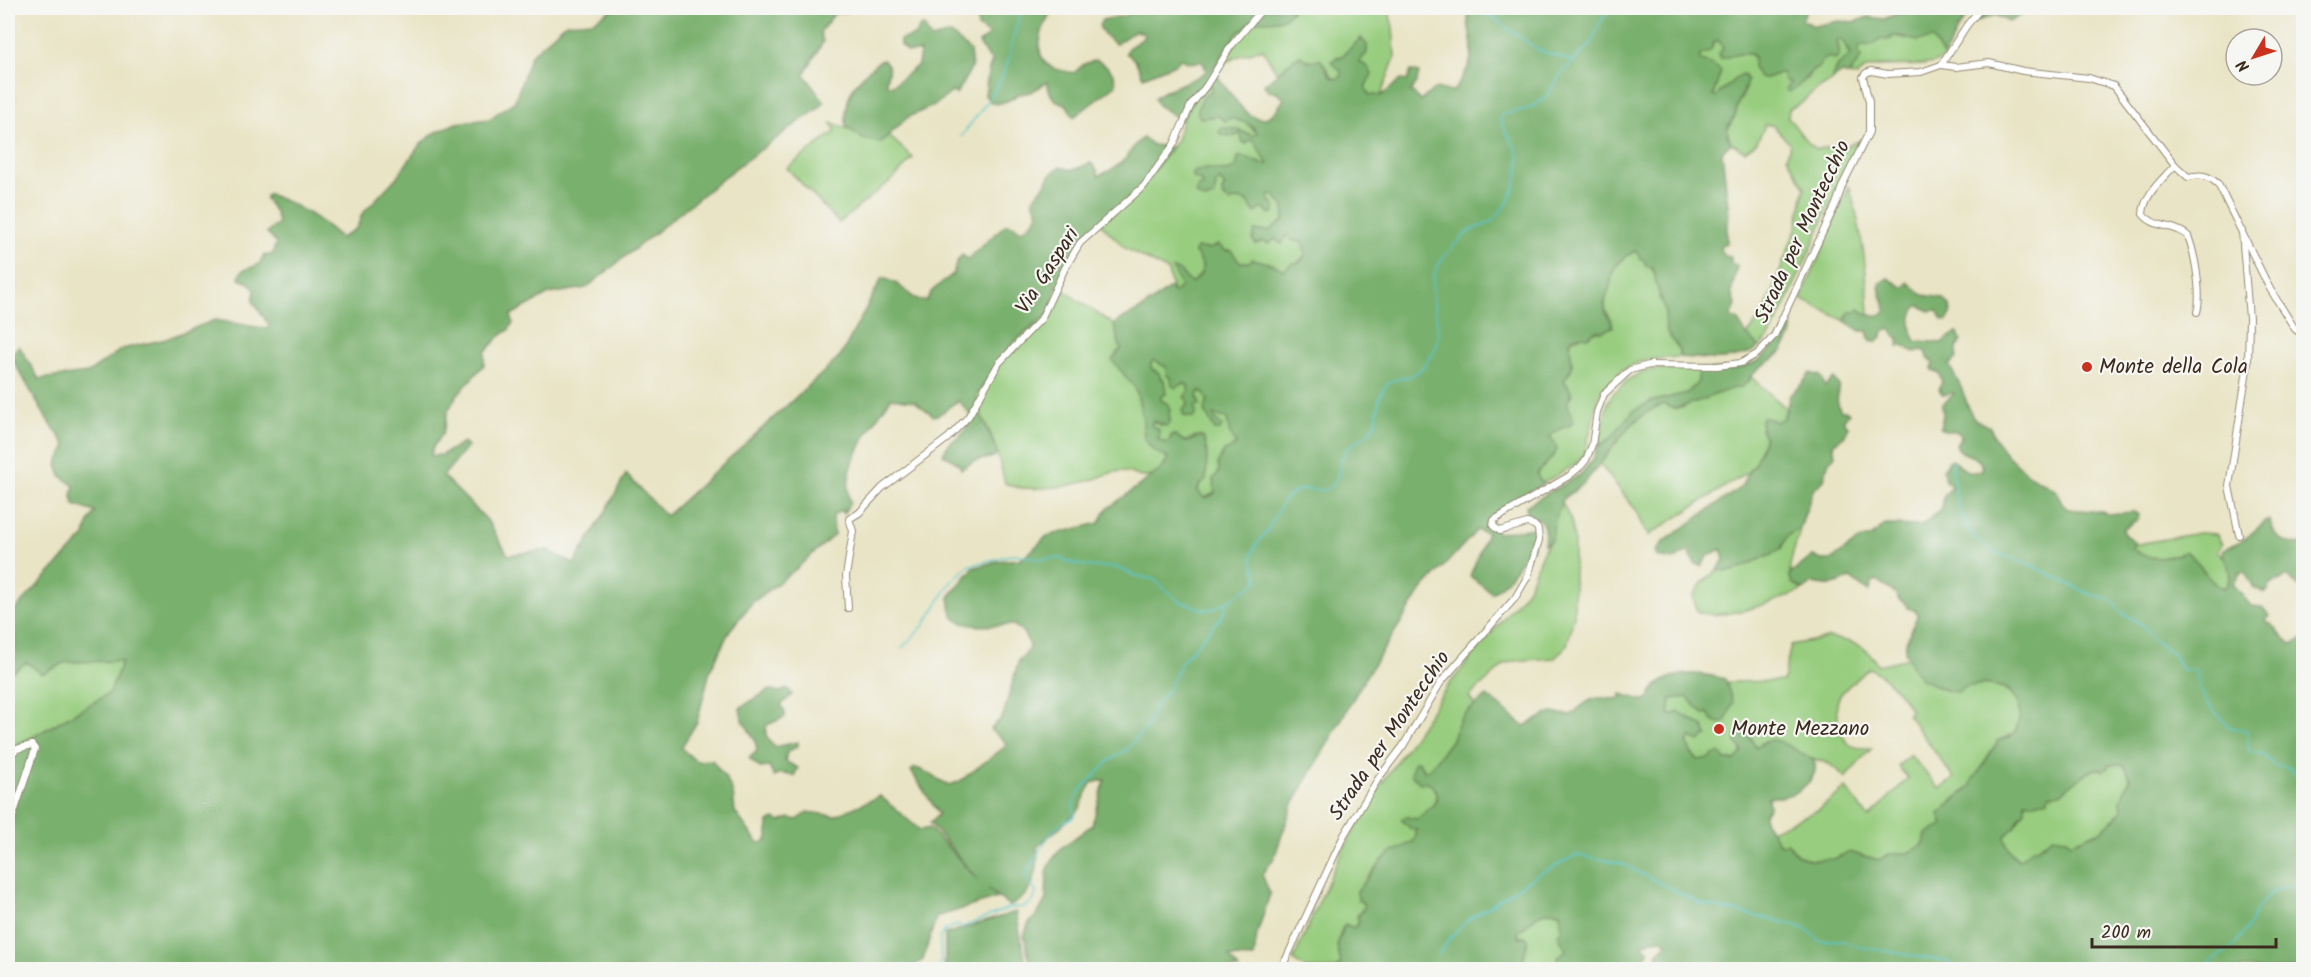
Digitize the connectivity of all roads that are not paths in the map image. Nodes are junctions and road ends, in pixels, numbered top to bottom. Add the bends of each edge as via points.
1 (1263, 8) edge
2 (1981, 8) edge
3 (1941, 65) junction
4 (2175, 165) junction
5 (2242, 230) junction
6 (2197, 312) dead end
7 (2304, 336) edge
8 (2239, 536) dead end
9 (848, 608) dead end
10 (8, 757) edge
11 (8, 831) edge
12 (1280, 969) edge

1 - 9 street, Via Gaspari via 1231,46 1191,105 1174,144 1144,186 1080,243 1041,319 999,363 968,417 849,519 853,531 846,576
2 - 3 street
3 - 4 street, Strada per Montecchio via 1989,63 2089,78 2114,86
3 - 12 street, Strada per Montecchio via 1921,72 1871,71 1863,77 1869,102 1869,132 1774,336 1757,354 1742,363 1649,364 1630,370 1604,394 1592,446 1581,466 1494,520 1493,526 1500,531 1527,523 1538,529 1539,540 1528,576 1515,598 1441,681 1378,779 1344,835
4 - 5 street, Strada per Montecchio via 2188,177 2203,175 2218,184
4 - 6 street via 2150,193 2143,214 2188,236 2200,302
5 - 7 street, Strada per Montecchio via 2270,289 2295,329
5 - 8 street, Strada per Montecchio via 2249,318 2248,363 2229,486
10 - 11 street via 25,746 35,749

